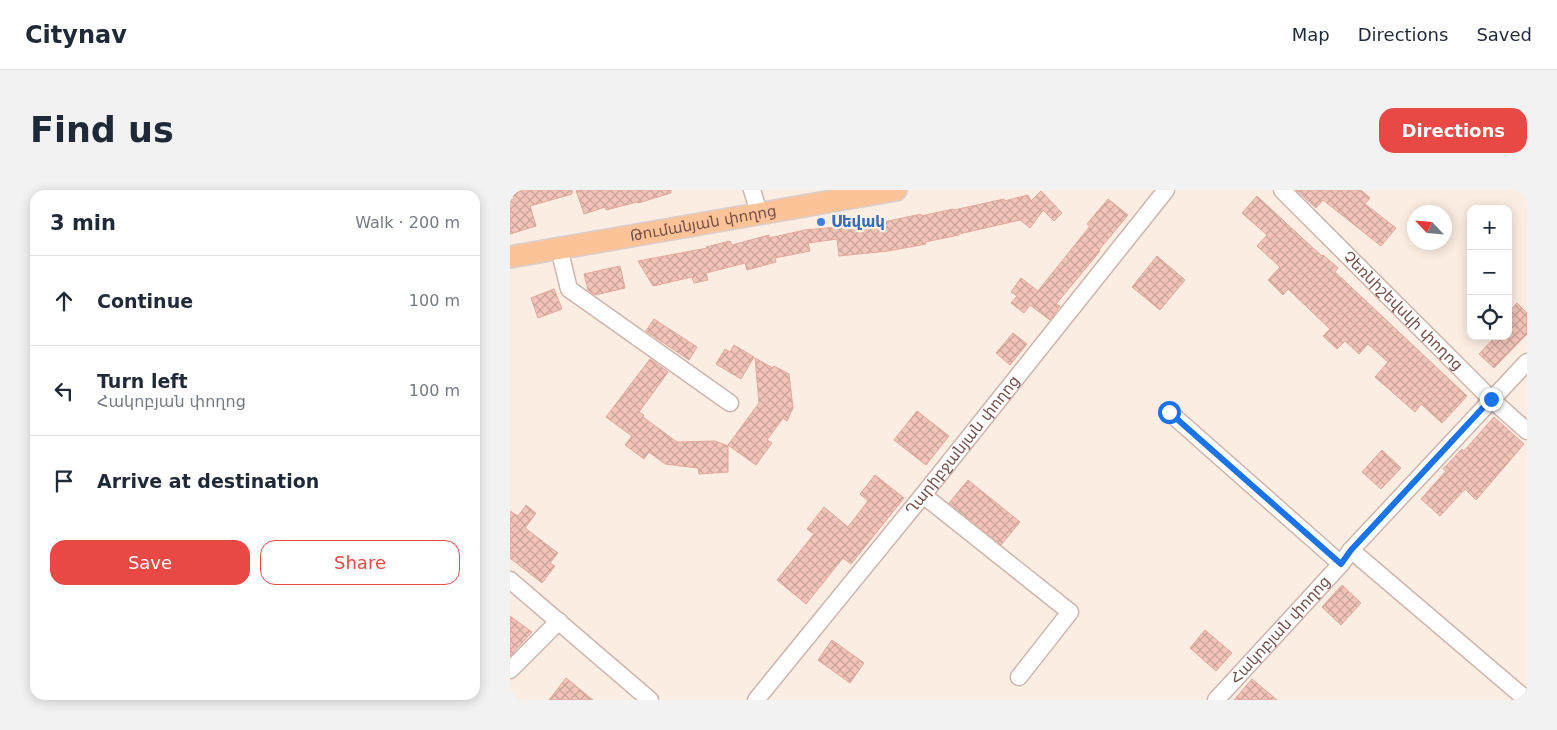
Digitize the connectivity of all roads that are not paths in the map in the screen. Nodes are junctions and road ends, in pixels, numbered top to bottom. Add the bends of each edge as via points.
1 (752, 190) edge
2 (896, 190) edge
3 (1166, 190) edge
4 (1282, 190) edge
5 (759, 213) junction
6 (559, 248) junction
7 (510, 257) edge
8 (1527, 362) edge
9 (1491, 399) junction
10 (730, 402) dead end
11 (1169, 412) dead end
12 (1527, 431) edge
13 (923, 495) junction
14 (1351, 550) junction
15 (1341, 564) junction
16 (510, 580) edge
17 (558, 621) junction
18 (510, 670) edge
19 (1018, 677) dead end
20 (650, 700) edge
21 (756, 700) edge
22 (1216, 700) edge
23 (1527, 700) edge

1 - 5 street
2 - 5 main road, Թումանյան փողոց
3 - 13 street, Ղարիբջանյան փողոց
4 - 9 street, Չեռնիշեվսկի փողոց
5 - 6 main road, Թումանյան փողոց
6 - 7 main road, Թումանյան փողոց
6 - 10 street via 570,289
8 - 9 street, Հակոբյան փողոց
9 - 12 street, Չեռնիշեվսկի փողոց
9 - 14 street, Հակոբյան փողոց
11 - 15 street
13 - 19 street via 1070,612
13 - 21 street, Ղարիբջանյան փողոց
14 - 15 street, Հակոբյան փողոց
14 - 23 street
15 - 22 street, Հակոբյան փողոց
16 - 17 street
17 - 18 street
17 - 20 street

